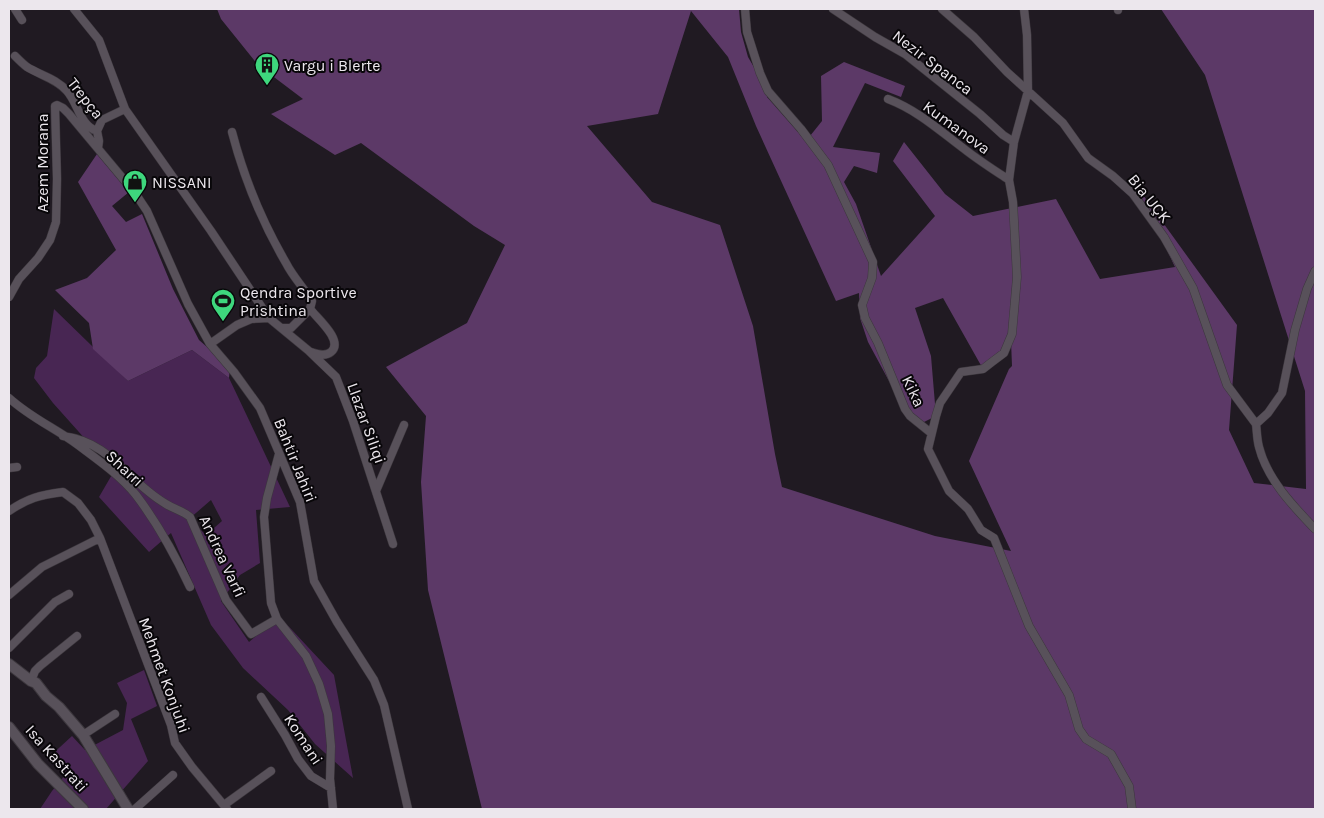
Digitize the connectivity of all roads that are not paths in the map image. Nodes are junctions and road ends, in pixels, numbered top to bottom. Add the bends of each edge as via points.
1 (15, 9) edge
2 (74, 9) edge
3 (746, 9) edge
4 (833, 9) edge
5 (942, 9) edge
6 (1024, 9) edge
7 (22, 20) dead end
8 (15, 56) dead end
9 (1028, 91) junction
10 (888, 99) dead end
11 (125, 109) junction
12 (97, 131) junction
13 (232, 132) dead end
14 (1014, 142) junction
15 (98, 148) junction
16 (1009, 180) junction
17 (1315, 271) edge
18 (9, 297) edge
19 (310, 309) junction
20 (268, 318) junction
21 (282, 328) junction
22 (210, 344) junction
23 (310, 352) junction
24 (9, 398) edge
25 (404, 424) dead end
26 (1256, 424) junction
27 (931, 433) junction
28 (63, 436) junction
29 (279, 454) junction
30 (376, 491) junction
31 (9, 511) edge
32 (1315, 529) edge
33 (100, 538) junction
34 (393, 544) dead end
35 (190, 587) dead end
36 (69, 594) dead end
37 (9, 595) edge
38 (277, 619) junction
39 (77, 636) dead end
40 (9, 648) edge
41 (9, 664) edge
42 (30, 681) junction
43 (261, 697) dead end
44 (114, 714) dead end
45 (9, 727) edge
46 (83, 735) junction
47 (271, 771) dead end
48 (173, 775) dead end
49 (331, 788) junction
50 (226, 807) edge
51 (82, 809) edge
52 (128, 809) edge
53 (135, 809) edge
54 (333, 809) edge
55 (408, 809) edge
56 (1132, 809) edge

1 - 7 street
2 - 11 street, Llazar Siliqi via 99,40
3 - 27 street, Kika via 746,32 768,90 828,165 863,239 873,262 872,278 862,305 865,318 905,409
4 - 14 street, Nezir Spanca via 905,54
5 - 9 street, Bia UÇK
6 - 9 street, Kika
8 - 12 street, Trepça via 67,91 85,123
9 - 14 street, Kika
9 - 26 street, Bia UÇK via 1063,123 1088,158 1133,194 1164,237 1193,288 1227,385
10 - 16 street, Kumanova via 931,122
11 - 12 street via 102,120
11 - 20 street, Llazar Siliqi
12 - 15 street, Trepça
13 - 19 street via 255,202 286,265 312,301
14 - 16 street, Kika
15 - 18 street, Azem Morana via 63,108 54,106 56,222 50,240
15 - 22 street, Bahtir Jahiri via 136,193
16 - 27 street, Kika via 1017,277 1010,341 1004,353 983,368 960,372 940,403
17 - 26 street via 1295,330 1282,393
19 - 21 street via 291,328
19 - 23 street via 335,338 335,345 328,354
20 - 21 street, Llazar Siliqi
20 - 22 street via 252,319 237,325
21 - 23 street, Llazar Siliqi
22 - 29 street, Bahtir Jahiri via 260,408
23 - 30 street, Llazar Siliqi via 336,378
24 - 28 street, Sharri via 25,413
25 - 30 street, Llazar Siliqi
26 - 32 street via 1266,466 1290,503
27 - 56 street via 928,449 949,491 968,509 981,530 994,538 1029,626 1068,695 1079,729 1086,739 1111,754 1129,786
28 - 35 street, Sharri via 135,494 165,537
28 - 38 street, Andrea Varfi via 81,438 108,453 158,498 190,516 226,600 251,634
29 - 38 street via 264,517 271,603
29 - 55 street, Bahtir Jahiri via 300,502 314,581 374,680 384,705
30 - 34 street, Llazar Siliqi
31 - 33 street, Mehmet Konjuhi via 38,495 63,492 78,503
33 - 37 street via 42,567
33 - 50 street, Mehmet Konjuhi via 172,725 175,743
36 - 40 street via 55,602
38 - 49 street via 306,656 319,684 328,714
39 - 42 street via 35,671
41 - 42 street
42 - 46 street
43 - 49 street, Komani via 298,759 312,776
44 - 46 street
45 - 51 street, Isa Kastrati via 38,764
46 - 52 street
47 - 50 street
48 - 53 street
49 - 54 street

